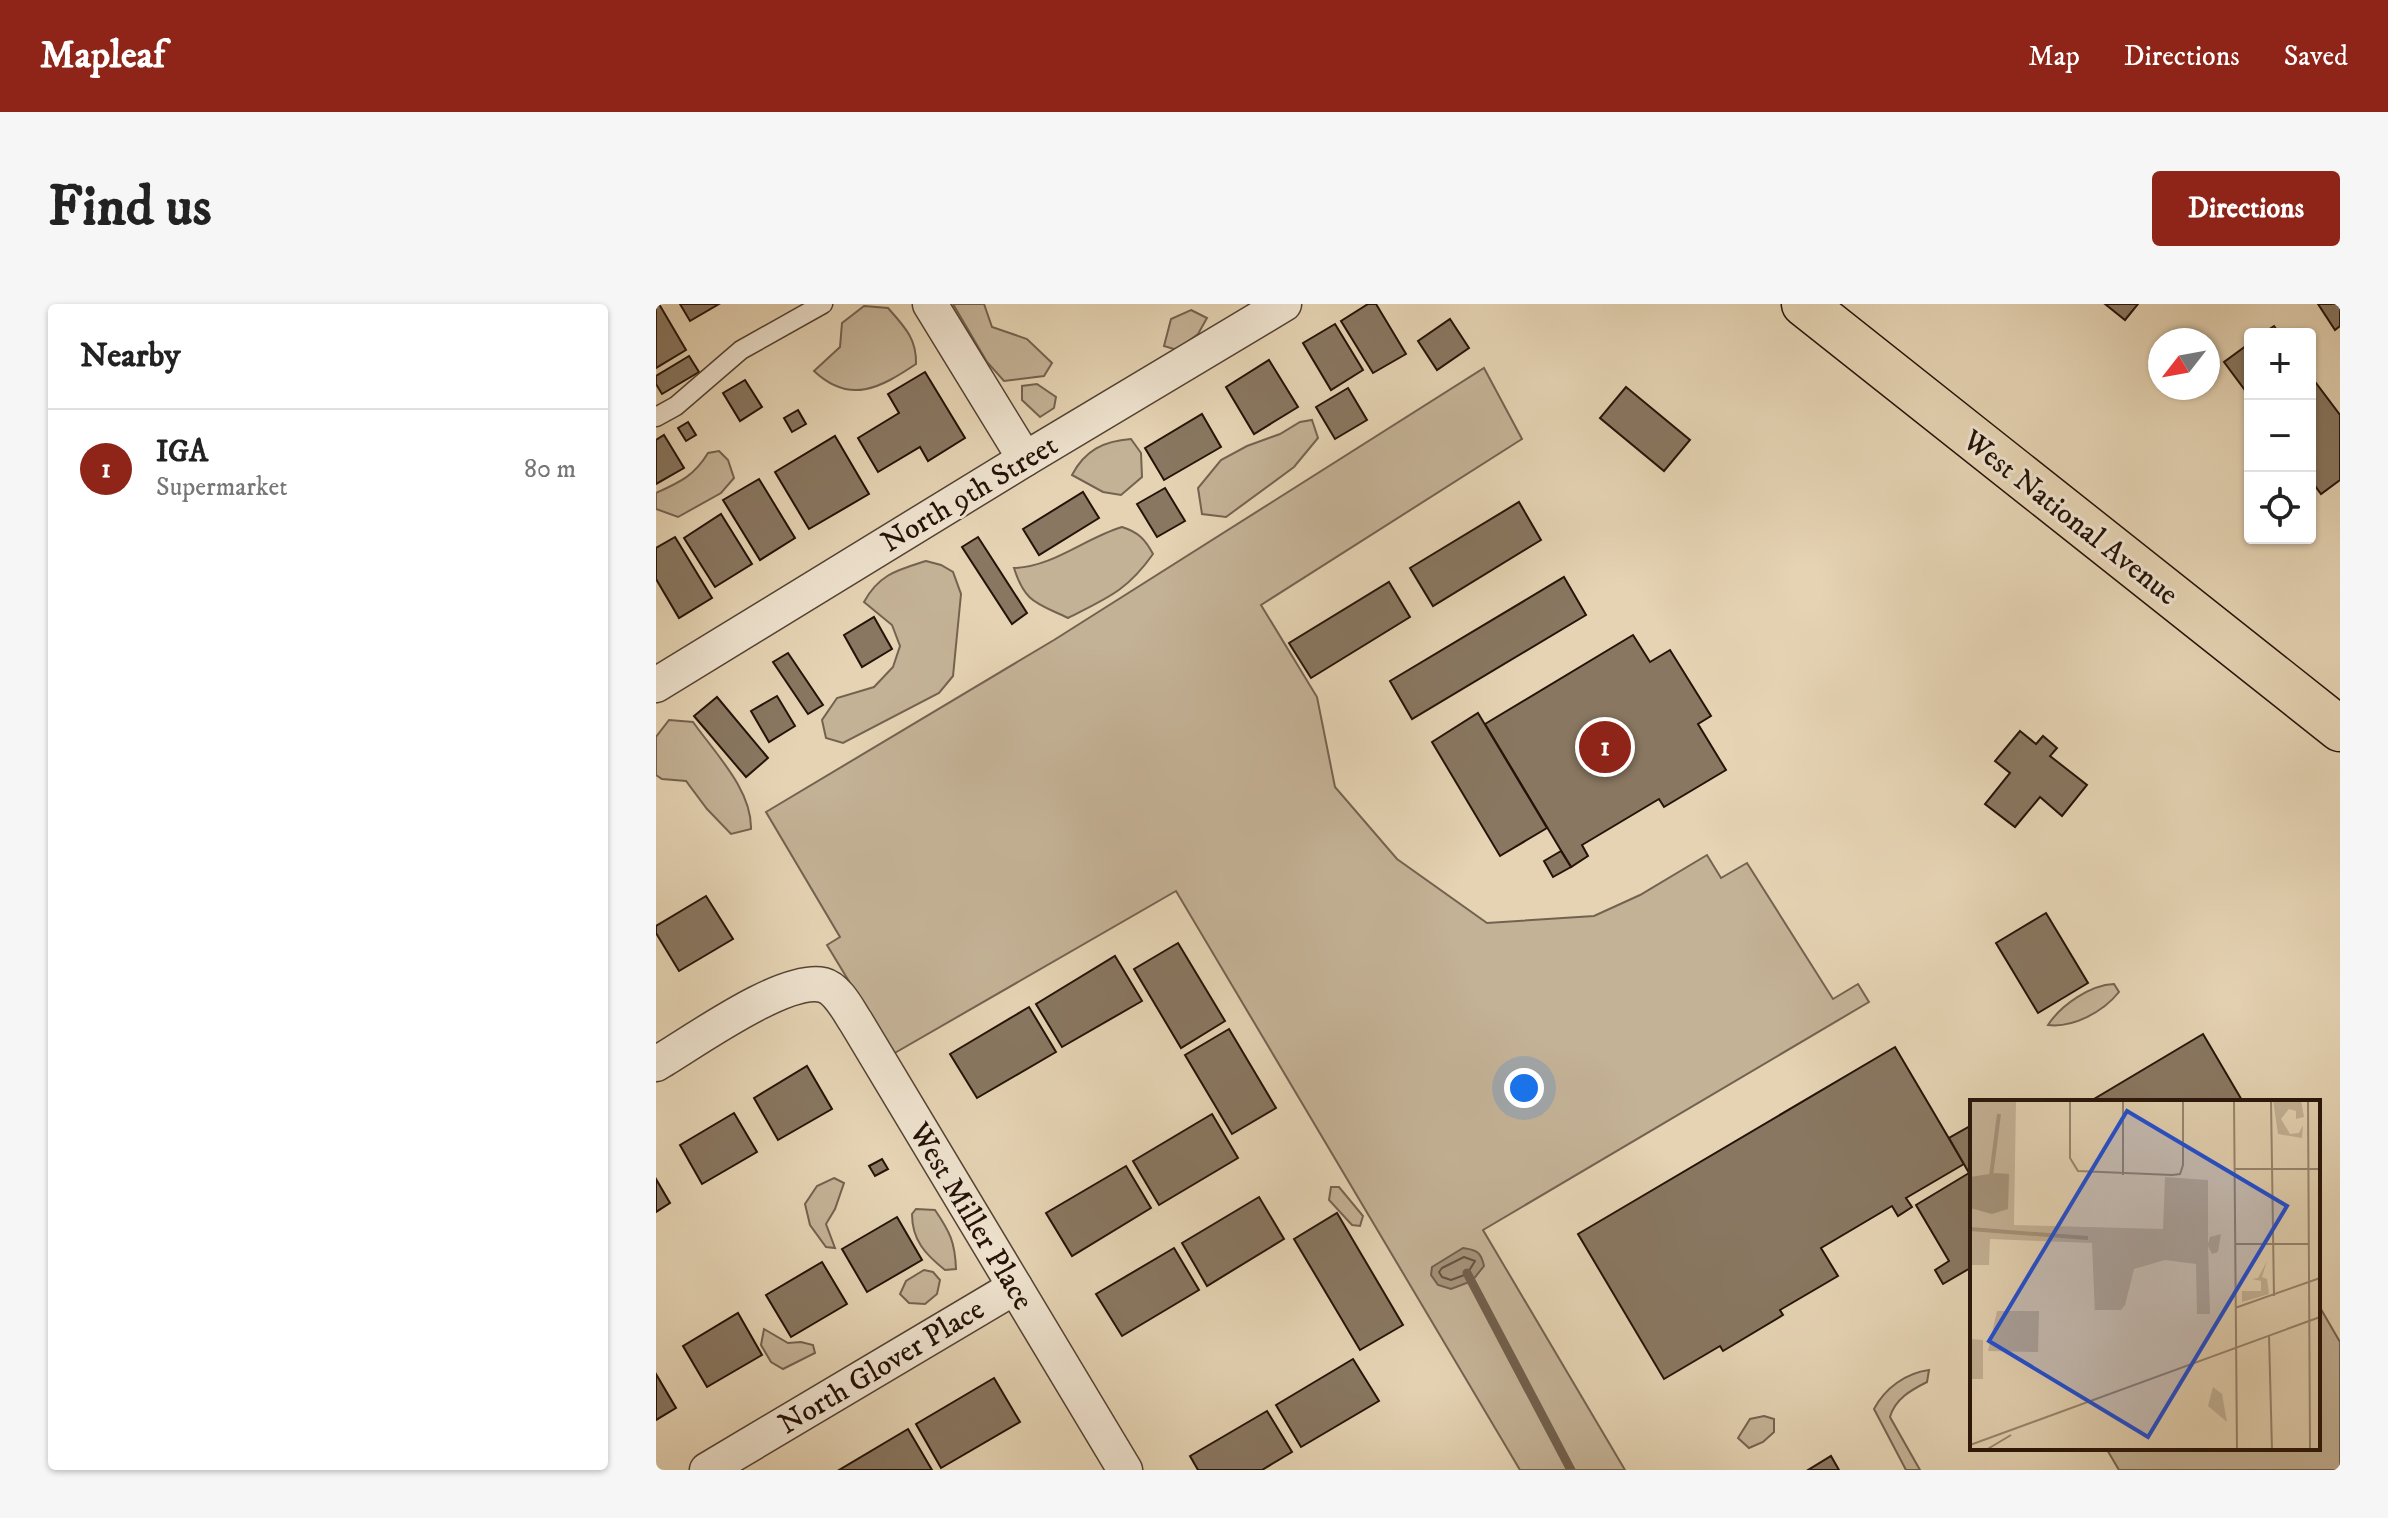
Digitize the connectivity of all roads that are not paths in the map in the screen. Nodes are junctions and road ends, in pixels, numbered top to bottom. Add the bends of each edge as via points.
1 (823, 304) edge
2 (930, 304) edge
3 (1284, 304) edge
4 (1804, 304) edge
5 (656, 417) edge
6 (1025, 459) junction
7 (656, 685) edge
8 (2340, 729) edge
9 (656, 1064) edge
10 (1015, 1287) junction
11 (707, 1470) edge
12 (1125, 1470) edge

1 - 5 lane via 741,350
2 - 6 street
3 - 6 street, North 9th Street
4 - 8 main road, West National Avenue
6 - 7 street, North 9th Street
9 - 10 street, West Miller Place via 771,996 804,984 827,986 843,1001
10 - 11 street, North Glover Place
10 - 12 street, West Miller Place

